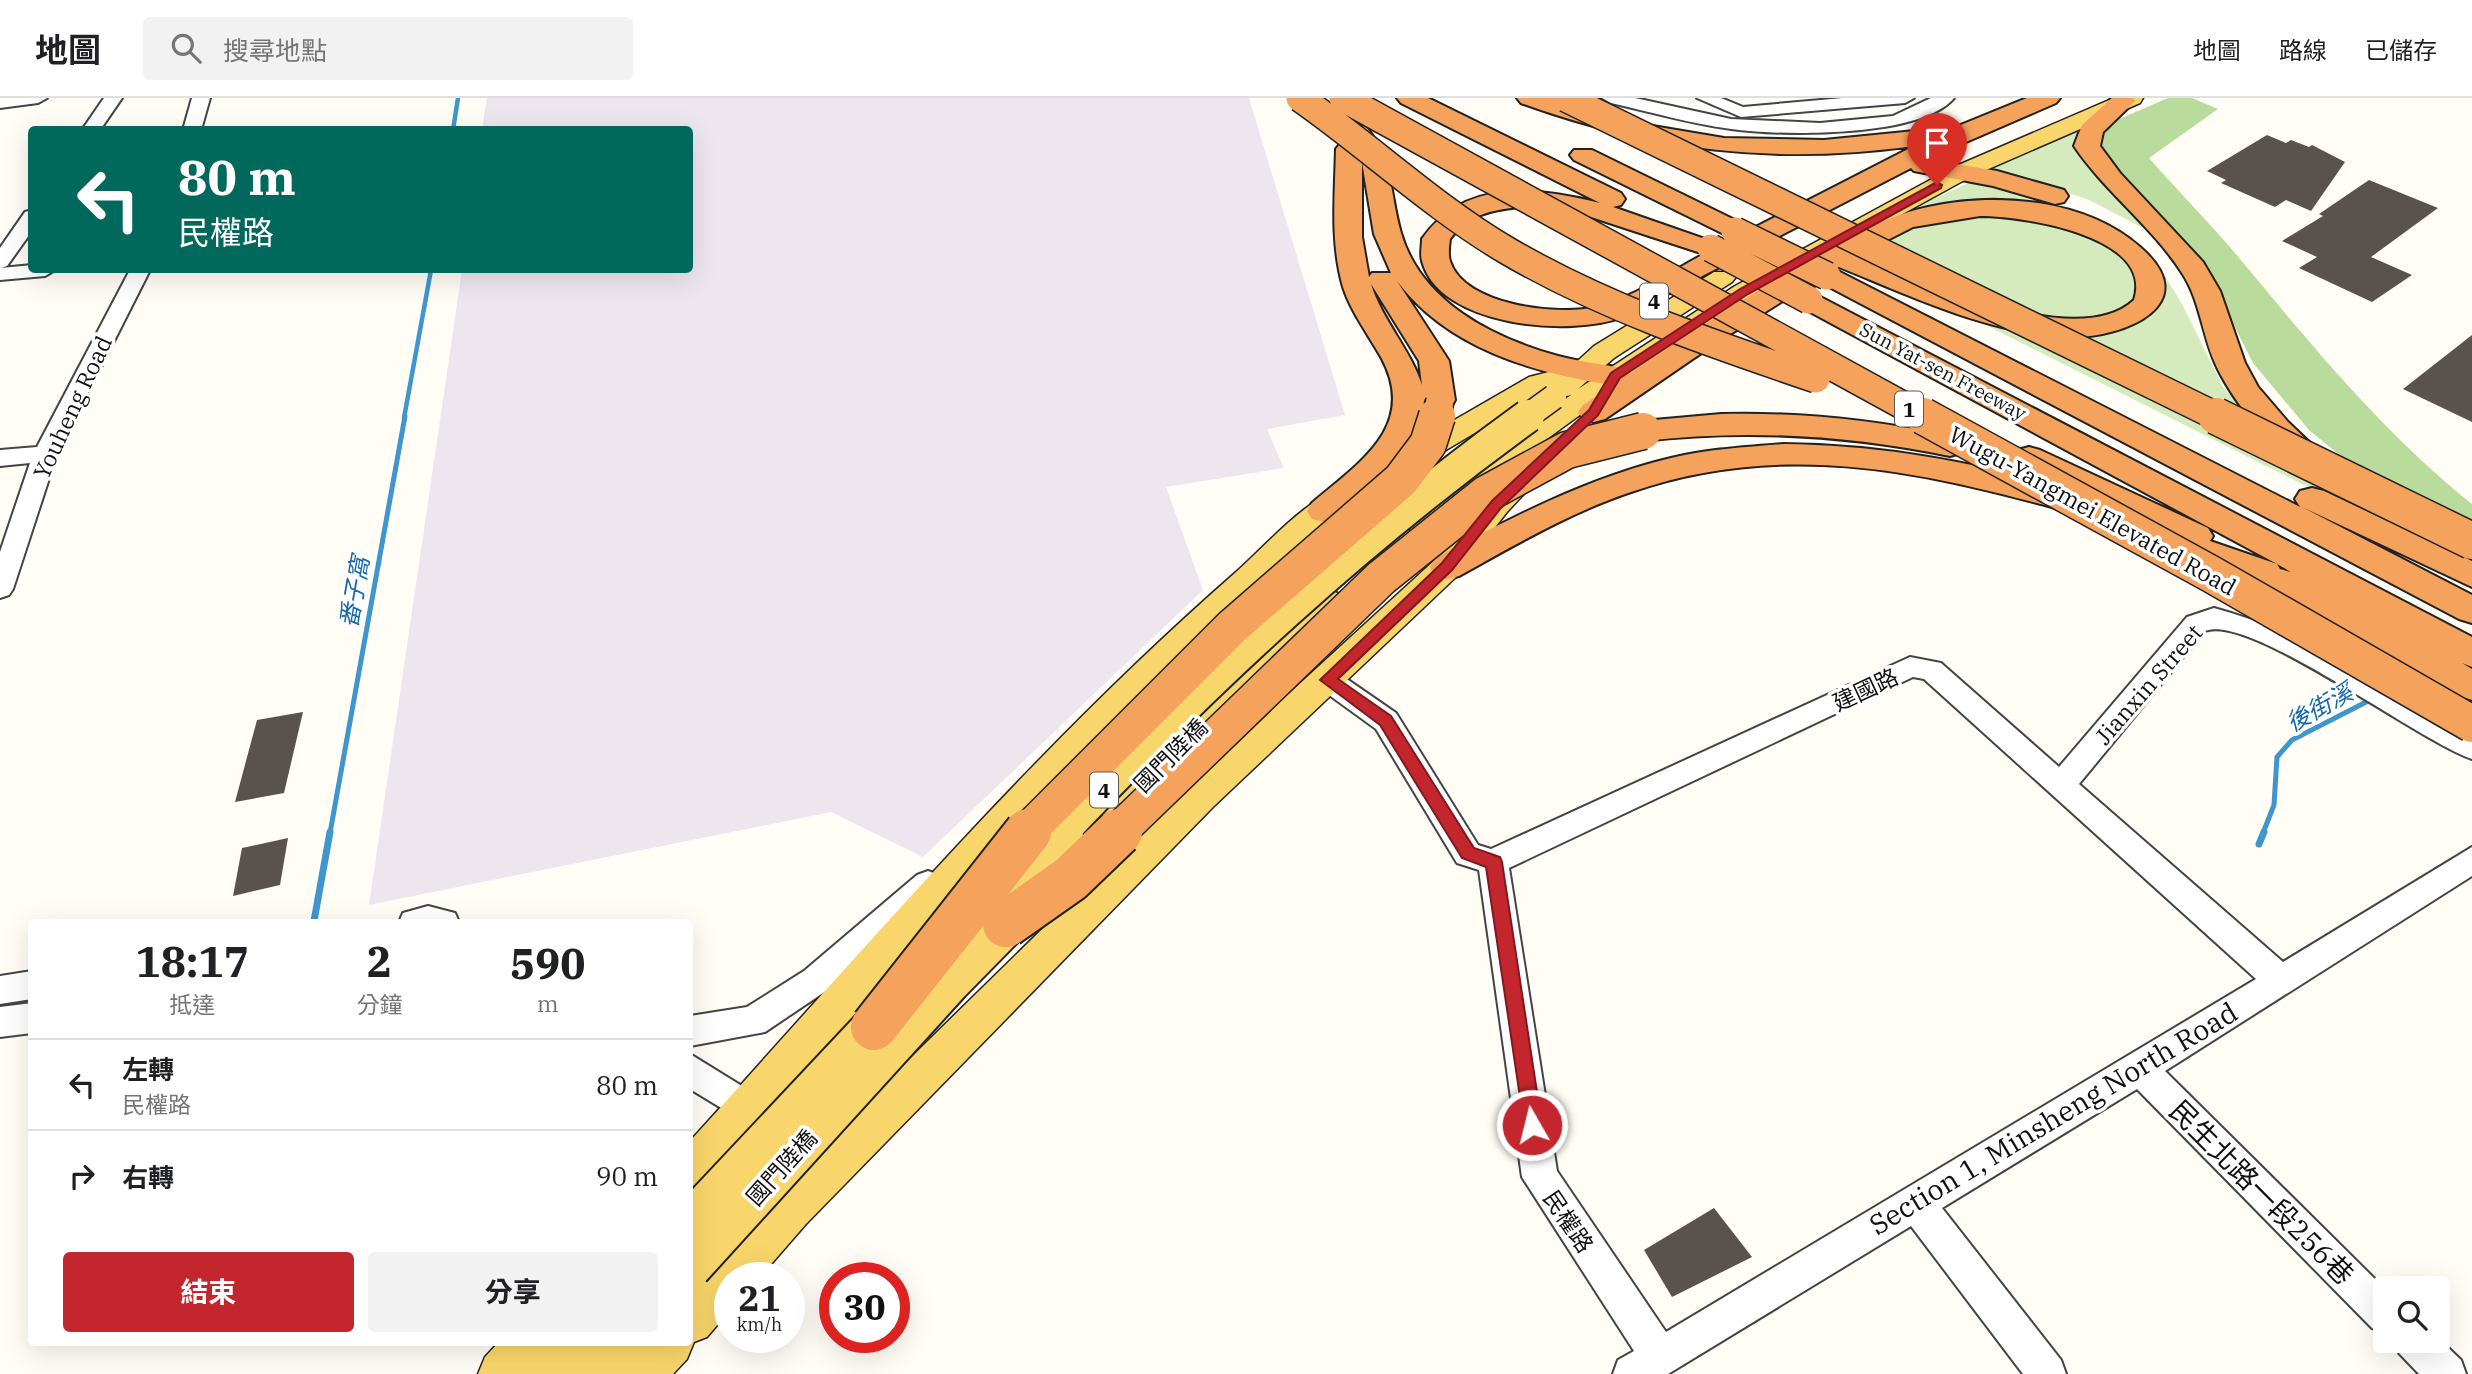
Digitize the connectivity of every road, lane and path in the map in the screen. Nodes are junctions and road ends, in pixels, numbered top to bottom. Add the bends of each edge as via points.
1 (38, 98) edge
2 (113, 98) edge
3 (201, 98) edge
4 (1409, 98) edge
5 (1519, 98) edge
6 (1530, 98) edge
7 (1566, 98) edge
8 (1611, 98) edge
9 (1706, 98) edge
10 (1905, 98) edge
11 (1945, 98) edge
12 (2036, 98) edge
13 (2048, 98) edge
14 (2058, 98) edge
15 (2079, 98) edge
16 (2128, 100) edge
17 (1318, 101) edge
18 (0, 103) edge
19 (94, 126) edge
20 (193, 126) edge
21 (1560, 144) dead end
22 (1349, 149) junction
23 (1923, 166) junction
24 (1962, 172) junction
25 (28, 222) edge
26 (1748, 244) junction
27 (1711, 248) junction
28 (0, 262) edge
29 (28, 272) edge
30 (138, 273) edge
31 (0, 274) edge
32 (1827, 279) junction
33 (2216, 317) junction
34 (1610, 364) junction
35 (1580, 372) junction
36 (1574, 405) junction
37 (45, 454) junction
38 (0, 458) edge
39 (1324, 511) junction
40 (2472, 541) edge
41 (2472, 566) edge
42 (1447, 567) junction
43 (2265, 573) junction
44 (2472, 575) edge
45 (0, 589) edge
46 (2472, 610) edge
47 (2472, 653) edge
48 (1328, 680) junction
49 (2472, 686) edge
50 (2472, 724) edge
51 (2472, 748) edge
52 (2061, 785) junction
53 (1009, 813) junction
54 (2472, 860) edge
55 (1493, 862) junction
56 (1006, 924) junction
57 (2279, 979) junction
58 (28, 986) edge
59 (0, 990) edge
60 (28, 1018) edge
61 (0, 1022) edge
62 (874, 1027) junction
63 (693, 1031) edge
64 (2140, 1069) junction
65 (693, 1072) edge
66 (746, 1107) junction
67 (694, 1160) edge
68 (1915, 1202) junction
69 (790, 1208) junction
70 (693, 1220) edge
71 (693, 1264) edge
72 (2373, 1303) edge
73 (693, 1317) edge
74 (528, 1346) edge
75 (574, 1346) edge
76 (617, 1346) edge
77 (666, 1346) edge
78 (2425, 1353) edge
79 (1646, 1366) edge
80 (502, 1374) edge
81 (548, 1374) edge
82 (592, 1374) edge
83 (641, 1374) edge
84 (2047, 1374) edge
85 (2447, 1374) edge

1 - 18 street
2 - 19 street
3 - 20 street
4 - 27 highway, Sun Yat-sen Freeway / 1
5 - 32 highway via 1760,217
6 - 12 highway via 1641,134 1754,147 1810,148 1873,146 1930,136
7 - 40 highway, bridge
8 - 11 street via 1731,124 1821,128 1897,121
9 - 10 street via 1741,112
13 - 27 highway via 1941,142 1604,314 1551,319 1497,310 1448,281 1436,261 1436,239 1461,212 1529,200 1566,202
14 - 26 main road, 4 via 1899,168
15 - 23 main road, 4
16 - 24 main road, 4
16 - 33 highway via 2091,130 2087,146 2099,166 2194,270
17 - 22 highway
17 - 35 highway via 1369,145 1379,174 1388,236 1398,262 1429,302 1477,336 1531,359
17 - 43 highway, bridge via 1465,224 1560,280 1634,315 2006,447 2135,505
17 - 50 highway, Wugu-Yangmei Elevated Road / 1, bridge via 2211,573
21 - 26 highway, Sun Yat-sen Freeway / 1
22 - 39 highway via 1351,264 1358,290 1402,370 1410,403 1405,426 1391,449
22 - 62 highway, bridge via 1362,182 1371,246 1383,283 1434,361 1440,400 1435,436 1401,480 1232,627 1032,826
23 - 24 highway
23 - 26 main road, 4 via 1798,238
24 - 33 highway via 2051,194 2126,229 2173,264
24 - 34 main road, 4
25 - 28 street
26 - 32 highway, Sun Yat-sen Freeway / 1, bridge
26 - 34 main road, 4
26 - 35 main road, 4 via 1586,344
27 - 32 highway, Sun Yat-sen Freeway / 1, bridge
29 - 31 street
30 - 37 street, Youheng Road
32 - 36 highway via 2051,327 2113,325 2142,309 2150,296 2150,279 2120,244 2070,220 2027,209 1928,214 1868,238
32 - 44 highway
32 - 46 highway, Sun Yat-sen Freeway / 1
32 - 47 highway, Sun Yat-sen Freeway / 1
33 - 41 highway via 2243,387 2275,426 2319,466
34 - 35 highway
34 - 36 main road, 4
35 - 36 main road, 4
35 - 39 main road, 4 via 1539,383
36 - 42 main road, 4
36 - 56 main road, 國門陸橋 / 4, bridge via 1493,464 1245,680
36 - 62 main road, 國門陸橋 / 4, bridge via 1482,449 1361,544 1224,666
37 - 38 street
37 - 45 street, Youheng Road
39 - 53 main road, 4 via 1204,618
42 - 43 highway via 1542,516 1621,483 1677,468 1789,455 1908,463 2030,488
42 - 48 main road, 4
43 - 49 highway
43 - 56 highway, bridge via 2119,508 1954,447 1892,433 1820,423 1716,422 1643,431 1567,450 1486,494 1381,578 1070,879
48 - 55 street via 1386,721 1468,853
48 - 69 main road, 4 via 1200,797
51 - 52 street, Jianxin Street via 2253,628 2230,620 2203,619
52 - 55 street, 建國路 via 1931,670 1910,667
52 - 57 street, 建國路
53 - 63 street via 816,981 752,1021
53 - 66 main road, 4
54 - 57 street, Section 1, Minsheng North Road
55 - 79 street, 民權路 via 1540,1177
56 - 71 main road, 國門陸橋 / 4, bridge
57 - 64 street, Section 1, Minsheng North Road
58 - 59 street
60 - 61 street
62 - 70 main road, 國門陸橋 / 4, bridge
64 - 68 street, Section 1, Minsheng North Road
64 - 72 street, 民生北路一段256巷
65 - 66 street
66 - 67 main road, 4
67 - 69 street
68 - 79 street, Section 1, Minsheng North Road
68 - 84 street
69 - 73 main road, 4
74 - 80 main road
75 - 81 main road
76 - 82 main road
77 - 83 main road
78 - 85 street

